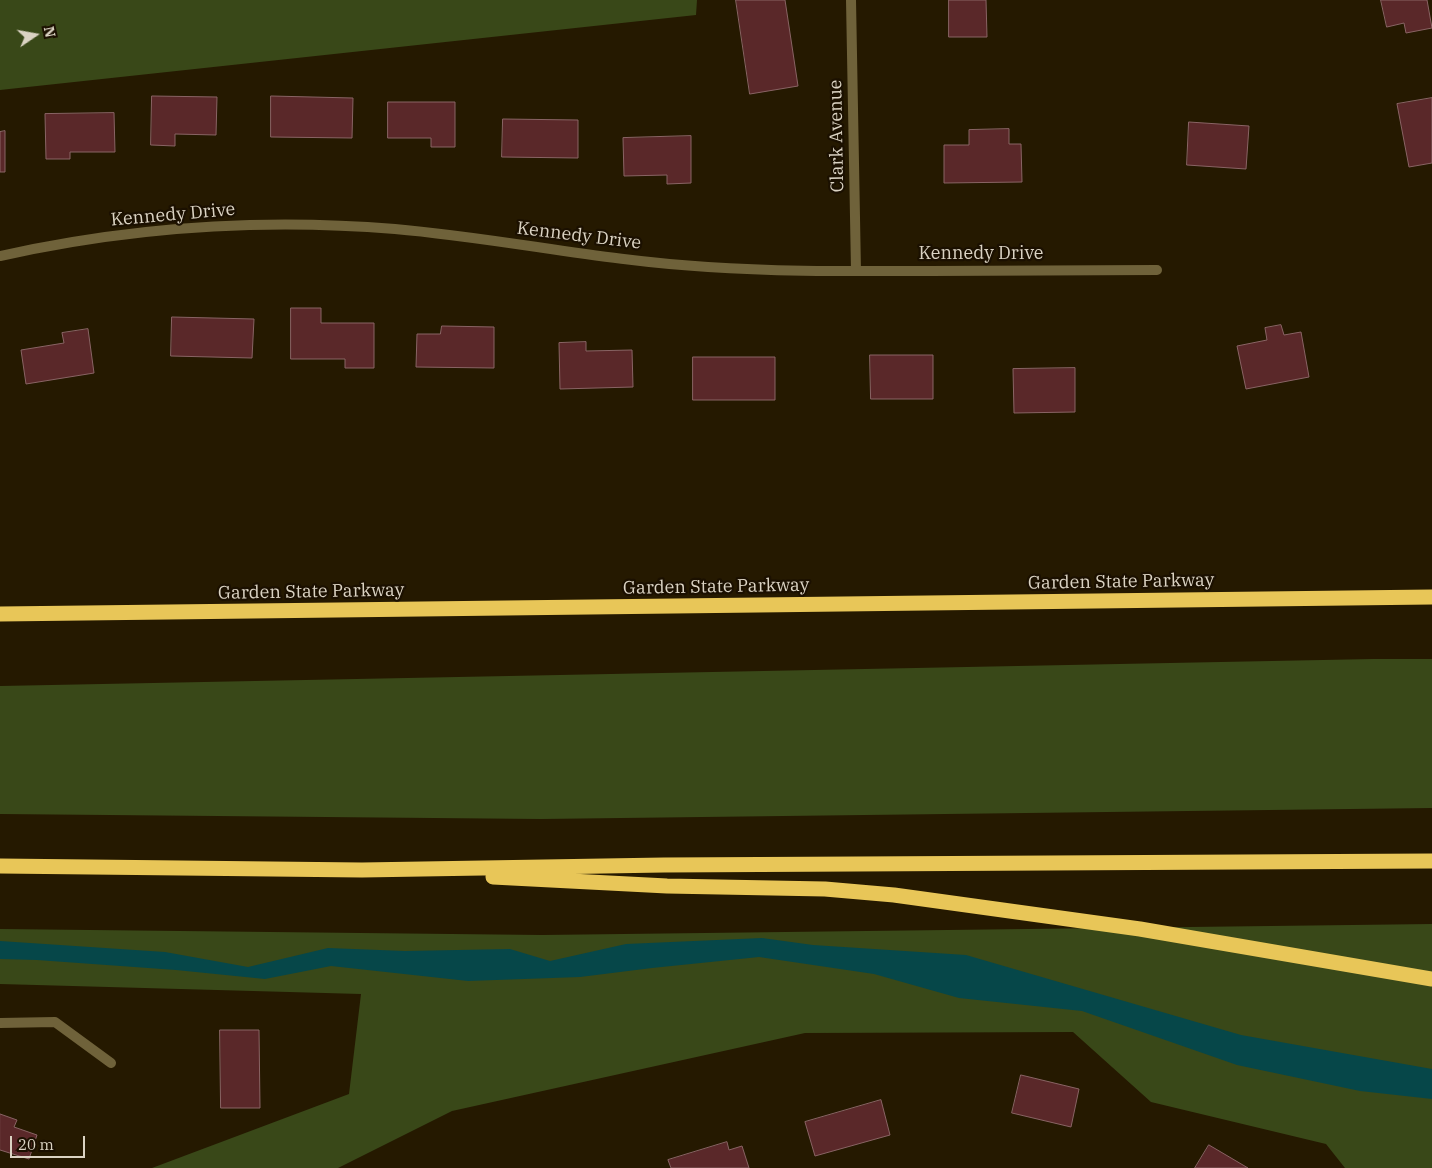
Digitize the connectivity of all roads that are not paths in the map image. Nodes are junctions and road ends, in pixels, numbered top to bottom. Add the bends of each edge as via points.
1 (851, 0) edge
2 (0, 256) edge
3 (1157, 270) dead end
4 (856, 271) junction
5 (1432, 597) edge
6 (0, 614) edge
7 (1432, 861) edge
8 (0, 866) edge
9 (362, 870) junction
10 (1432, 979) edge
11 (0, 1023) edge
12 (111, 1063) dead end

1 - 4 street, Clark Avenue
2 - 4 street, Kennedy Drive via 127,233 306,224 396,229 600,257 707,267
3 - 4 street, Kennedy Drive
5 - 6 highway, Garden State Parkway
7 - 9 highway
8 - 9 highway
9 - 10 highway via 667,886 825,888 894,895 1140,929
11 - 12 street via 55,1022

